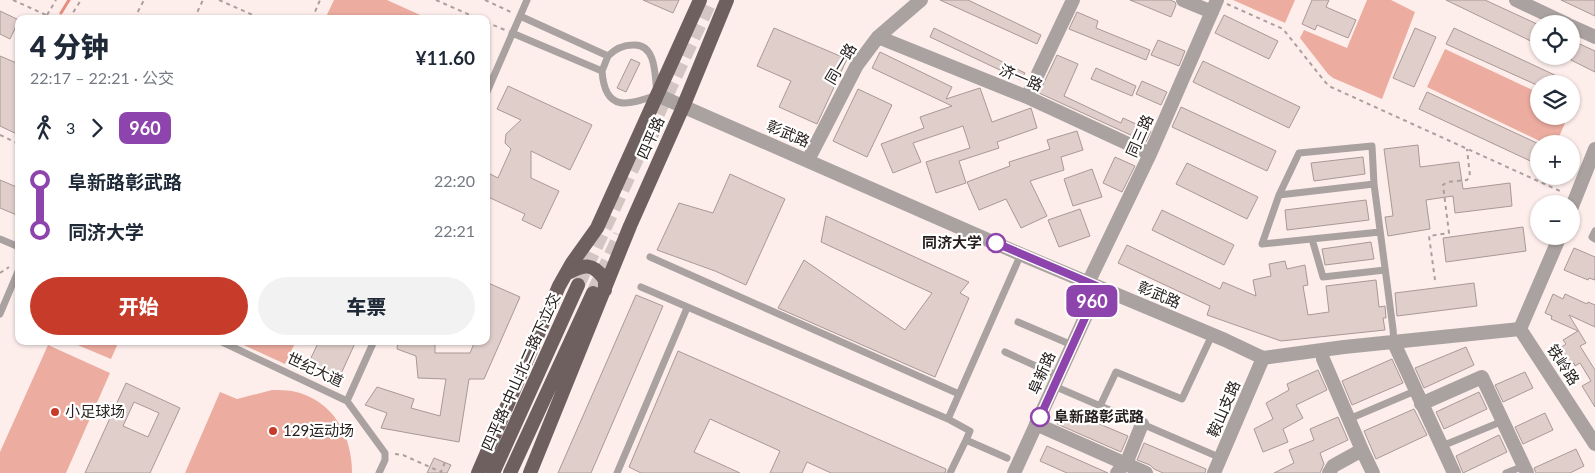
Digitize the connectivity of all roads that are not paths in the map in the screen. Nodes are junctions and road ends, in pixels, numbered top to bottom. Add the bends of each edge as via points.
1 (527, 0) edge
2 (700, 0) edge
3 (727, 0) edge
4 (921, 0) edge
5 (1073, 0) edge
6 (1184, 0) edge
7 (1516, 0) edge
8 (1219, 5) edge
9 (1548, 15) edge
10 (520, 16) junction
11 (1580, 30) edge
12 (512, 33) junction
13 (878, 37) junction
14 (1595, 37) edge
15 (608, 56) junction
16 (602, 71) junction
17 (490, 85) edge
18 (658, 95) junction
19 (1027, 97) junction
20 (683, 107) junction
21 (1595, 151) edge
22 (1150, 154) junction
23 (808, 160) junction
24 (1374, 184) junction
25 (1280, 195) junction
26 (1576, 195) edge
27 (1595, 230) edge
28 (1380, 232) junction
29 (0, 238) edge
30 (1595, 238) edge
31 (1312, 239) junction
32 (15, 245) edge
33 (1556, 245) edge
34 (1021, 254) junction
35 (650, 257) dead end
36 (1385, 270) junction
37 (564, 275) junction
38 (15, 278) edge
39 (578, 285) tunnel mouth
40 (1093, 285) junction
41 (642, 287) dead end
42 (599, 291) junction
43 (687, 308) junction
44 (0, 314) edge
45 (1018, 322) dead end
46 (1520, 329) junction
47 (1212, 335) junction
48 (1394, 343) junction
49 (228, 345) edge
50 (372, 345) edge
51 (1072, 345) junction
52 (1005, 352) dead end
53 (1263, 358) junction
54 (1323, 359) dead end
55 (1056, 382) junction
56 (1415, 391) junction
57 (959, 394) junction
58 (347, 401) junction
59 (1421, 404) junction
60 (1100, 406) junction
61 (948, 419) junction
62 (1349, 419) junction
63 (1503, 420) junction
64 (1036, 424) junction
65 (1142, 424) junction
66 (966, 440) junction
67 (1595, 444) edge
68 (1442, 446) junction
69 (1362, 450) junction
70 (1007, 458) dead end
71 (1221, 458) junction
72 (1120, 468) edge
73 (1526, 469) edge
74 (1452, 472) edge
75 (379, 473) edge
76 (478, 473) edge
77 (493, 473) edge
78 (510, 473) edge
79 (530, 473) edge
80 (617, 473) edge
81 (950, 473) edge
82 (1014, 473) edge
83 (1146, 473) edge
84 (1214, 473) edge
85 (1328, 473) edge
86 (1373, 473) edge
87 (1506, 473) edge

1 - 10 lane
2 - 18 main road, 四平路
3 - 20 main road, 四平路
4 - 13 street, 同一路
5 - 19 street
6 - 8 street
7 - 9 street
8 - 22 street, 同三路
10 - 12 lane
10 - 15 lane
11 - 14 street
12 - 16 lane
12 - 17 lane
13 - 19 street, 济一路
13 - 23 street, 同一路 via 857,65
15 - 16 lane
15 - 18 lane via 626,45 638,44 647,49 653,60
16 - 18 lane via 606,92 614,101 634,103
18 - 20 street, 彰武路
18 - 37 main road, 四平路 via 597,228
19 - 22 street, 济一路
20 - 23 street, 彰武路
20 - 42 main road, 四平路
21 - 26 street
22 - 40 street, 同三路
23 - 34 street, 彰武路
24 - 25 lane
24 - 25 lane via 1372,146 1299,153
24 - 28 lane
25 - 31 lane via 1262,244
27 - 30 lane via 1592,237
28 - 31 lane
28 - 36 lane
29 - 32 lane
31 - 36 lane via 1323,277
33 - 46 street
34 - 40 street, 彰武路
34 - 57 lane
35 - 57 lane
36 - 48 lane
37 - 42 main road via 581,266 591,266 605,280
37 - 76 main road, 四平路
38 - 44 lane
39 - 77 main road, 四平路-中山北二路下立交
40 - 47 street, 彰武路
40 - 51 street, 阜新路
41 - 43 lane
42 - 78 main road, 四平路-中山北二路下立交
42 - 79 main road, 四平路
43 - 61 lane
43 - 80 lane
45 - 51 lane
46 - 48 street
46 - 67 street, 铁岭路
47 - 53 street, 彰武路
47 - 60 lane via 1182,399 1116,372
48 - 53 street
48 - 56 street
49 - 58 lane, 世纪大道
50 - 58 lane
51 - 55 street, 阜新路
52 - 55 lane
53 - 71 street, 鞍山支路
54 - 62 street
55 - 60 lane
55 - 64 street, 阜新路
56 - 59 street
56 - 62 lane
57 - 61 lane
58 - 75 lane, 世纪大道 via 385,454
59 - 63 street via 1482,377
59 - 68 street
60 - 65 lane
61 - 66 lane via 970,431
62 - 69 street
63 - 68 lane
63 - 73 street
64 - 72 street
64 - 82 street, 阜新路
65 - 71 lane
65 - 72 street via 1128,458
66 - 70 lane
66 - 81 lane
68 - 74 street
69 - 85 street
69 - 86 street
71 - 84 street, 鞍山支路
72 - 83 street
73 - 87 lane

